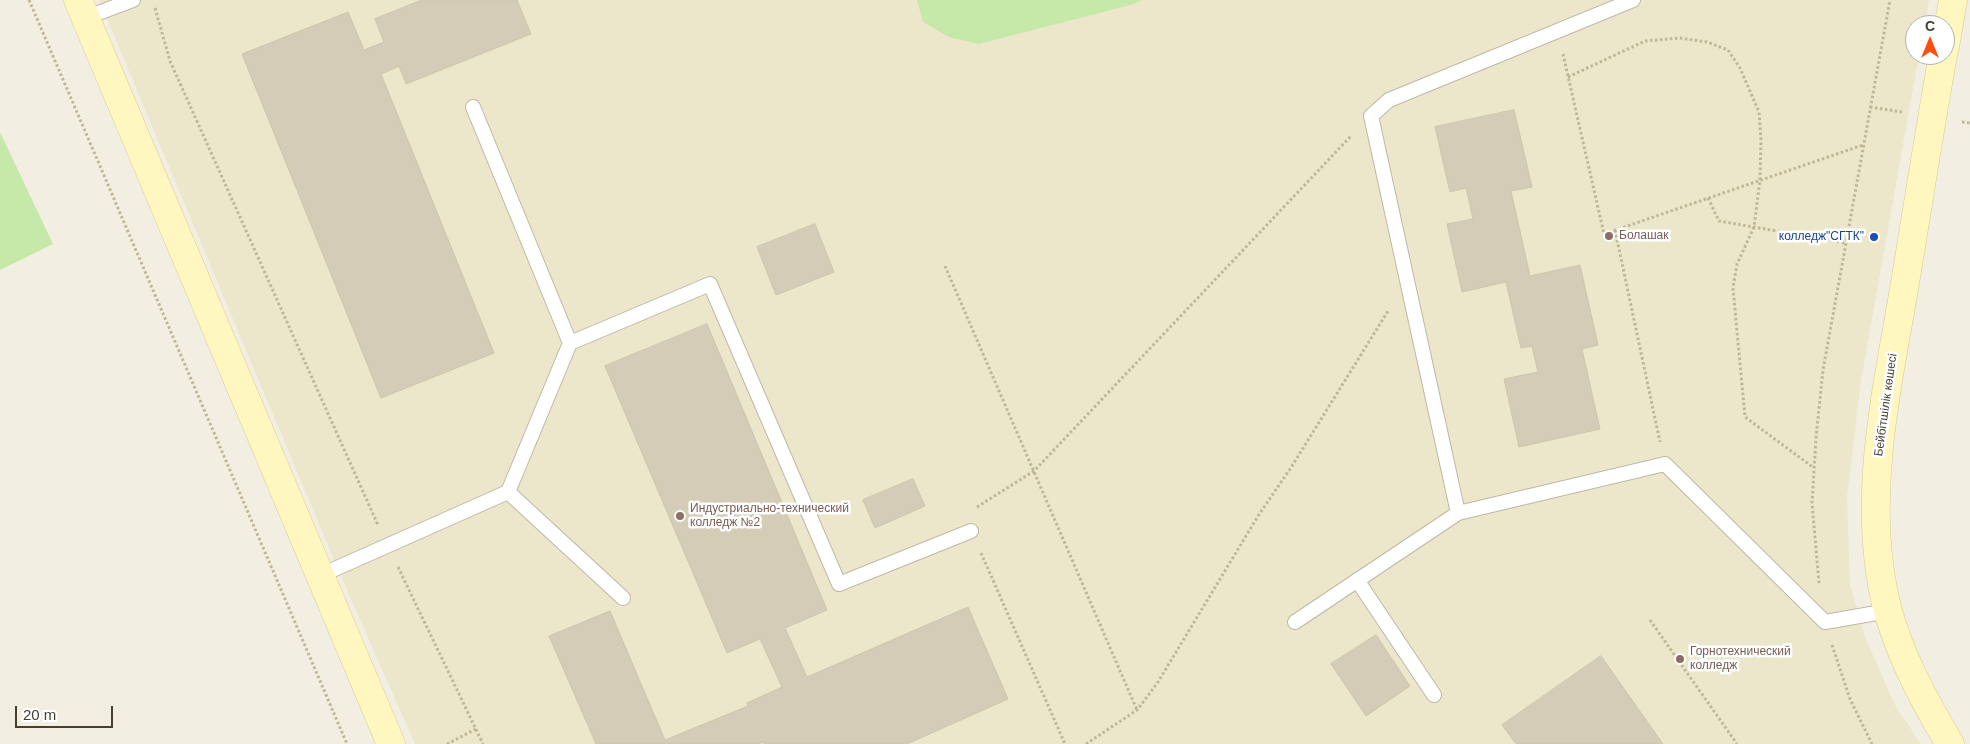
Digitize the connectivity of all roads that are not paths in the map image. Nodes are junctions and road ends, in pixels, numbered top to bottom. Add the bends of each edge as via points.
1 (133, 0) edge
2 (1633, 0) edge
3 (1953, 0) edge
4 (81, 9) edge
5 (1950, 15) edge
6 (1942, 65) edge
7 (473, 107) dead end
8 (570, 343) junction
9 (508, 492) junction
10 (1458, 513) junction
11 (971, 531) road end
12 (319, 576) junction
13 (1357, 580) junction
14 (623, 598) dead end
15 (1888, 611) junction
16 (1295, 622) dead end
17 (1434, 696) dead end
18 (392, 744) edge
19 (1950, 744) edge

1 - 4 lane
2 - 10 lane via 1388,100 1370,116
3 - 5 street
4 - 12 street
6 - 15 street, Бейбітшілік көшесі via 1884,402 1876,471 1875,517
7 - 8 lane
8 - 9 lane
8 - 11 lane via 710,284 839,584
9 - 12 lane
9 - 14 lane
10 - 13 lane
10 - 15 lane via 1665,464 1825,622
12 - 18 street
13 - 16 lane
13 - 17 lane
15 - 19 street, Бейбітшілік көшесі via 1926,705

